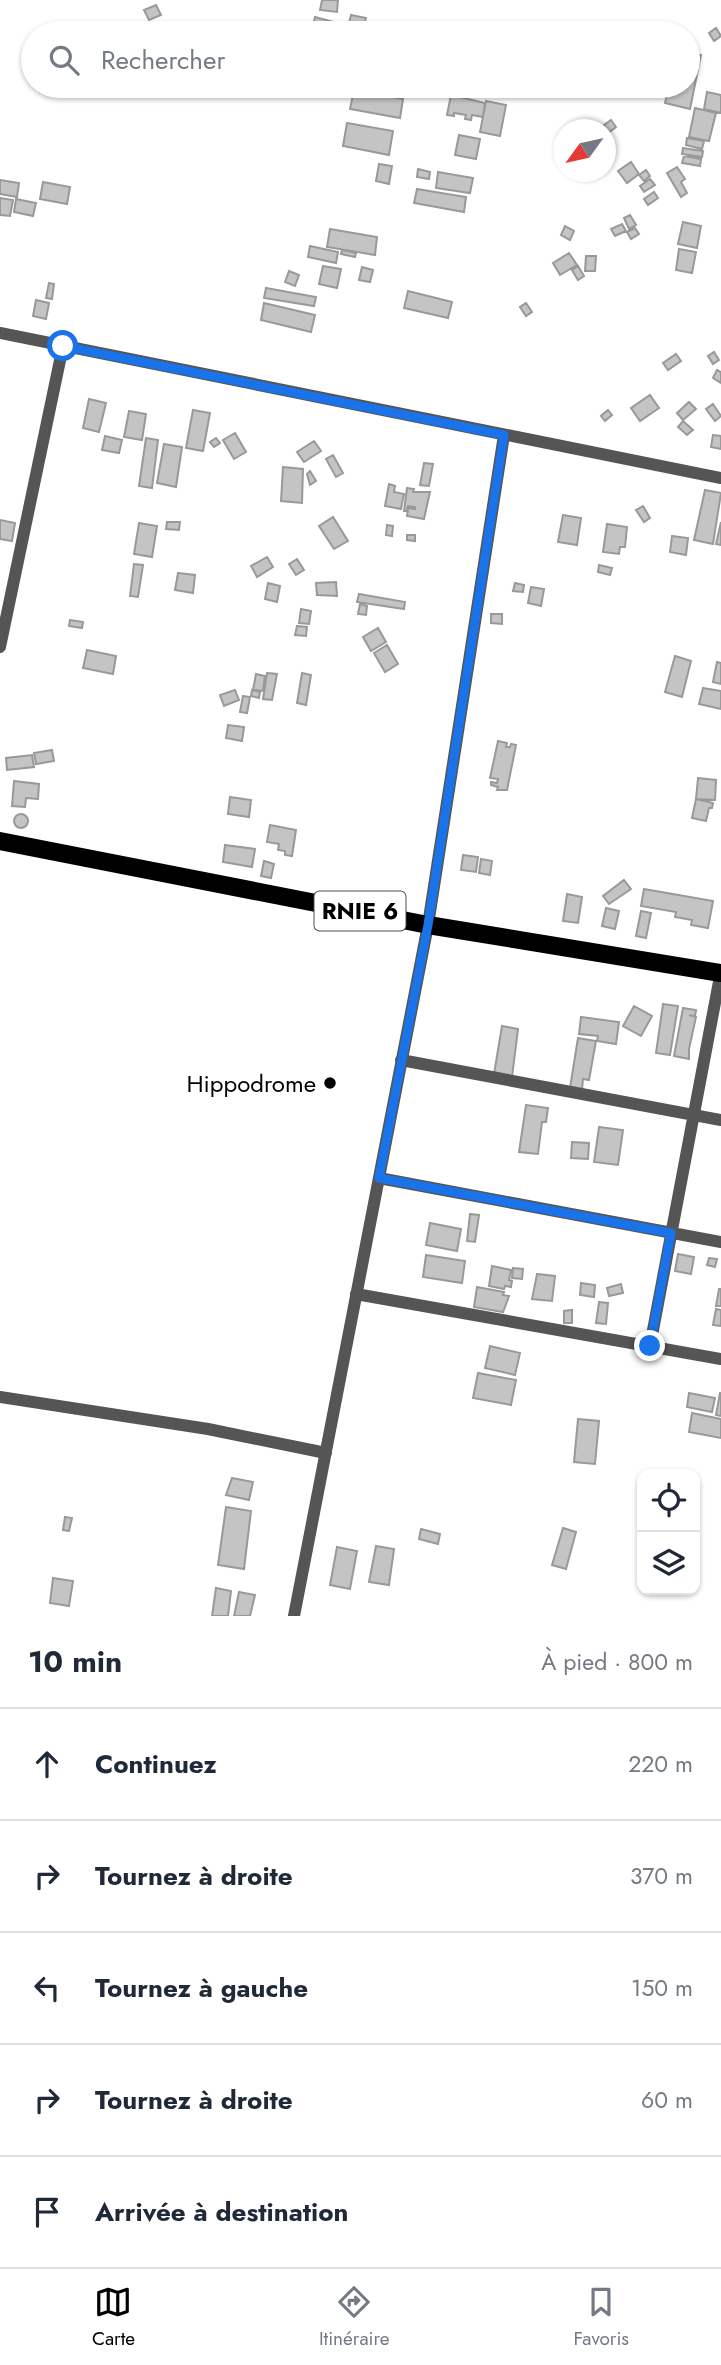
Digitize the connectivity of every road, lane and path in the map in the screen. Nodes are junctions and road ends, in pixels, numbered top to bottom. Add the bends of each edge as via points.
1 (0, 333) edge
2 (63, 346) junction
3 (504, 435) junction
4 (721, 478) edge
5 (0, 646) edge
6 (0, 841) edge
7 (428, 925) junction
8 (721, 973) edge
9 (401, 1060) junction
10 (694, 1115) junction
11 (721, 1120) edge
12 (379, 1178) junction
13 (671, 1233) junction
14 (721, 1242) edge
15 (356, 1294) junction
16 (650, 1346) junction
17 (721, 1359) edge
18 (0, 1397) edge
19 (326, 1453) junction
20 (294, 1616) edge

1 - 2 street
2 - 3 street
2 - 5 street
3 - 4 street
3 - 7 street
6 - 7 main road, RNIE 6
7 - 8 main road, RNIE 6
7 - 9 street
8 - 10 street
9 - 10 street
9 - 12 street
10 - 11 street
10 - 13 street
12 - 13 street
12 - 15 street
13 - 14 street
13 - 16 street
15 - 16 street
15 - 19 street
16 - 17 street
18 - 19 street via 208,1429
19 - 20 street

